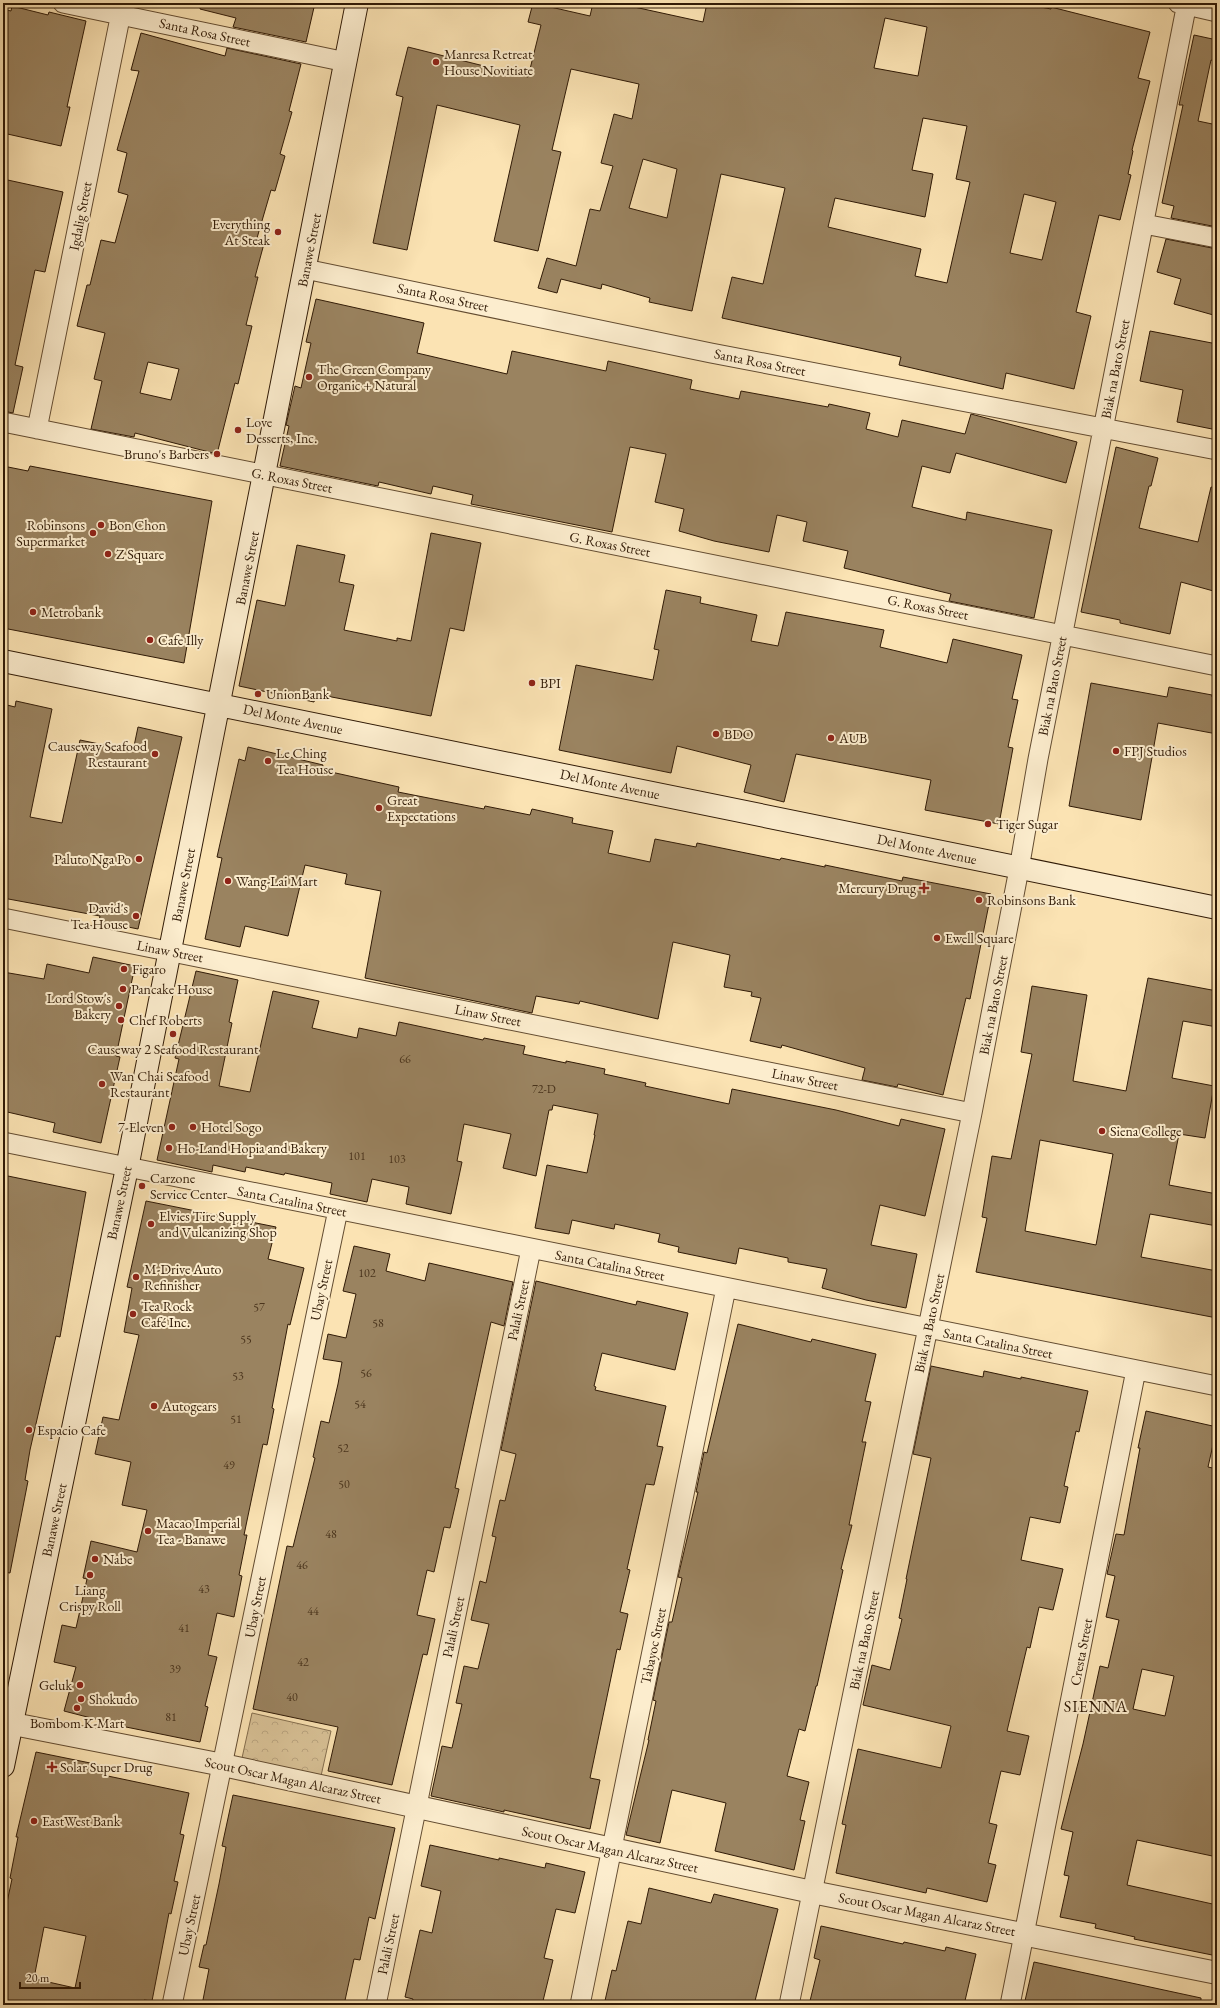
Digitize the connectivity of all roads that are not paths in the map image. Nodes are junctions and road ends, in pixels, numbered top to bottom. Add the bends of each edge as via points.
1 (63, 3) edge
2 (357, 3) edge
3 (1184, 4) edge
4 (121, 9) edge
5 (1217, 12) edge
6 (346, 62) junction
7 (1144, 224) junction
8 (1217, 238) edge
9 (305, 269) junction
10 (3, 422) edge
11 (1103, 428) junction
12 (37, 429) junction
13 (1217, 450) edge
14 (265, 474) junction
15 (1063, 634) junction
16 (3, 660) edge
17 (1217, 666) edge
18 (220, 704) junction
19 (1019, 868) junction
20 (1217, 908) edge
21 (3, 918) edge
22 (170, 951) junction
23 (972, 1113) junction
24 (3, 1142) edge
25 (127, 1168) junction
26 (338, 1210) junction
27 (531, 1249) junction
28 (726, 1288) junction
29 (928, 1328) junction
30 (1136, 1370) junction
31 (1217, 1386) edge
32 (7, 1723) edge
33 (223, 1765) junction
34 (3, 1766) edge
35 (417, 1806) junction
36 (611, 1849) junction
37 (812, 1892) junction
38 (1024, 1933) junction
39 (1217, 1973) edge
40 (172, 2005) edge
41 (376, 2005) edge
42 (580, 2005) edge
43 (789, 2005) edge
44 (1010, 2005) edge

1 - 4 street, Santa Rosa Street
2 - 6 main road, Banawe Street
3 - 5 street
3 - 7 street, Biak na Bato Street
4 - 6 street, Santa Rosa Street
4 - 12 street, Igdalig Street
6 - 9 main road, Banawe Street
7 - 8 street
7 - 11 street, Biak na Bato Street
9 - 11 street, Santa Rosa Street via 711,352
9 - 14 main road, Banawe Street
10 - 12 street, G. Roxas Street
11 - 13 street, Santa Rosa Street
11 - 15 street, Biak na Bato Street
12 - 14 street, G. Roxas Street
14 - 15 street, G. Roxas Street
14 - 18 main road, Banawe Street
15 - 17 street, G. Roxas Street
15 - 19 street, Biak na Bato Street
16 - 18 main road, Del Monte Avenue
18 - 19 main road, Del Monte Avenue
18 - 22 main road, Banawe Street
19 - 20 main road, Del Monte Avenue
19 - 23 street, Biak na Bato Street
21 - 22 street, Linaw Street
22 - 23 street, Linaw Street
22 - 25 main road, Banawe Street
23 - 29 street, Biak na Bato Street
24 - 25 street, Santa Catalina Street
25 - 26 street, Santa Catalina Street
25 - 32 main road, Banawe Street
26 - 27 street, Santa Catalina Street
26 - 33 street, Ubay Street
27 - 28 street, Santa Catalina Street
27 - 35 street, Palali Street
28 - 29 street, Santa Catalina Street
28 - 36 street, Tabayoc Street
29 - 30 street, Santa Catalina Street
29 - 37 street, Biak na Bato Street
30 - 31 street, Santa Catalina Street
30 - 38 street, Cresta Street
32 - 33 main road, Scout Oscar Magan Alcaraz Street
32 - 34 main road, Banawe Street
33 - 35 main road, Scout Oscar Magan Alcaraz Street
33 - 40 street, Ubay Street
35 - 36 main road, Scout Oscar Magan Alcaraz Street
35 - 41 street, Palali Street
36 - 37 main road, Scout Oscar Magan Alcaraz Street
36 - 42 street, Tabayoc Street
37 - 38 main road, Scout Oscar Magan Alcaraz Street
37 - 43 street, Biak na Bato Street
38 - 39 main road, Scout Oscar Magan Alcaraz Street
38 - 44 street, Cresta Street

